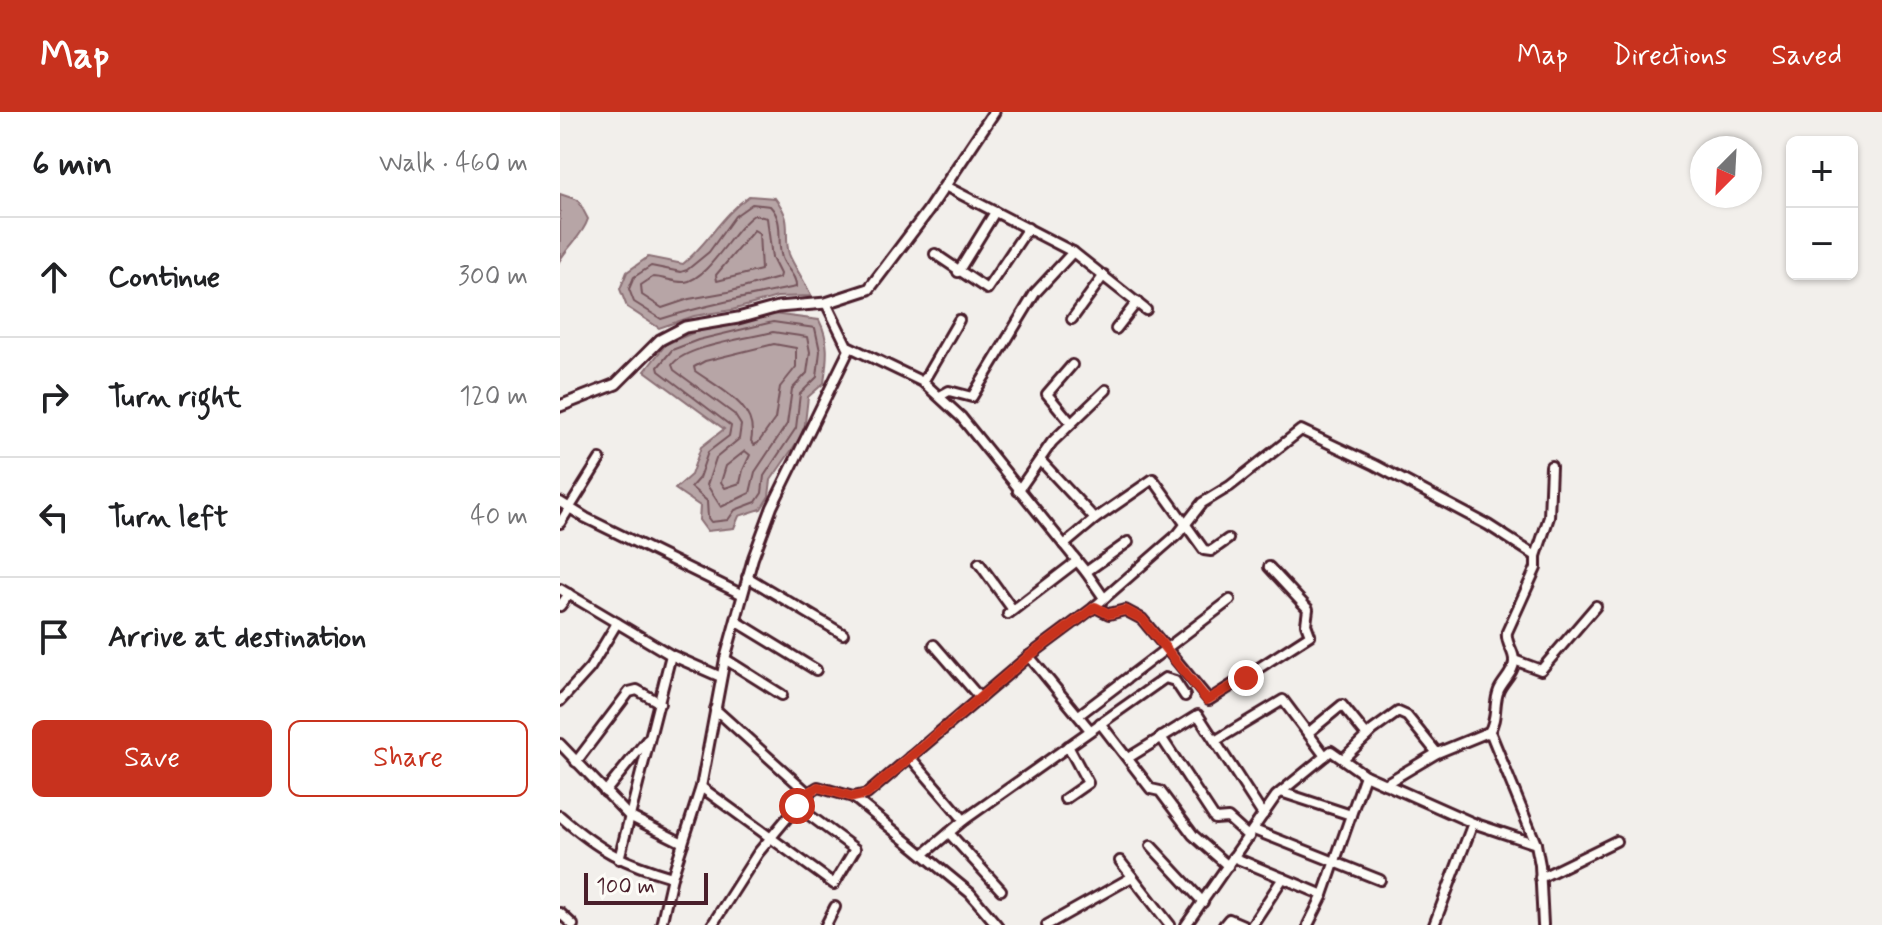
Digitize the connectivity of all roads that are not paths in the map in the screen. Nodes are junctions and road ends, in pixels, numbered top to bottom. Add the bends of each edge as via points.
1 (994, 112) edge
2 (945, 186) junction
3 (995, 212) junction
4 (1028, 228) junction
5 (1073, 252) junction
6 (935, 254) dead end
7 (958, 272) junction
8 (1104, 275) junction
9 (1137, 302) junction
10 (823, 304) junction
11 (1146, 310) dead end
12 (1072, 319) dead end
13 (959, 320) dead end
14 (1116, 329) dead end
15 (850, 347) junction
16 (1072, 365) dead end
17 (923, 382) junction
18 (1106, 390) dead end
19 (940, 396) junction
20 (560, 406) edge
21 (1071, 423) junction
22 (600, 459) dead end
23 (1040, 460) junction
24 (1551, 466) dead end
25 (1018, 491) junction
26 (560, 502) edge
27 (569, 508) junction
28 (1095, 519) junction
29 (560, 523) edge
30 (1184, 525) junction
31 (1228, 539) dead end
32 (1128, 542) dead end
33 (1064, 545) junction
34 (1536, 556) junction
35 (1077, 561) junction
36 (979, 563) dead end
37 (1269, 567) dead end
38 (1086, 572) junction
39 (747, 577) junction
40 (560, 589) edge
41 (569, 594) junction
42 (741, 594) junction
43 (1104, 598) junction
44 (1230, 600) dead end
45 (560, 606) edge
46 (1596, 606) dead end
47 (1095, 607) junction
48 (736, 621) junction
49 (617, 623) junction
50 (843, 634) dead end
51 (934, 645) dead end
52 (1167, 649) junction
53 (671, 655) junction
54 (1029, 656) junction
55 (725, 659) junction
56 (1514, 660) junction
57 (816, 670) dead end
58 (721, 677) junction
59 (782, 695) dead end
60 (1185, 696) dead end
61 (980, 698) junction
62 (560, 701) edge
63 (660, 703) junction
64 (715, 709) junction
65 (1079, 715) junction
66 (1100, 723) junction
67 (1090, 730) junction
68 (1489, 732) junction
69 (1308, 733) junction
70 (1367, 736) junction
71 (650, 737) junction
72 (1161, 737) junction
73 (1215, 741) junction
74 (560, 744) edge
75 (1068, 746) junction
76 (1437, 753) junction
77 (1325, 756) junction
78 (910, 757) junction
79 (1128, 758) junction
80 (1343, 759) junction
81 (576, 762) junction
82 (1365, 775) junction
83 (1385, 784) junction
84 (701, 787) junction
85 (605, 792) junction
86 (1281, 792) junction
87 (808, 793) junction
88 (853, 797) junction
89 (1065, 799) dead end
90 (797, 806) junction
91 (1263, 815) junction
92 (1351, 815) junction
93 (560, 816) edge
94 (629, 816) junction
95 (964, 820) junction
96 (1473, 823) junction
97 (949, 833) junction
98 (1251, 833) junction
99 (770, 837) junction
100 (1616, 841) dead end
101 (683, 843) junction
102 (1536, 844) junction
103 (1151, 846) dead end
104 (925, 853) junction
105 (1233, 857) junction
106 (619, 859) junction
107 (1120, 861) dead end
108 (1335, 861) junction
109 (1228, 866) junction
110 (672, 877) junction
111 (1132, 877) junction
112 (1283, 878) junction
113 (1540, 878) junction
114 (1380, 880) dead end
115 (1001, 890) dead end
116 (1323, 895) junction
117 (1203, 902) junction
118 (835, 907) dead end
119 (560, 913) edge
120 (573, 925) edge
121 (661, 925) edge
122 (712, 925) edge
123 (826, 925) edge
124 (997, 925) edge
125 (1047, 925) edge
126 (1170, 925) edge
127 (1186, 925) edge
128 (1224, 925) edge
129 (1243, 925) edge
130 (1252, 925) edge
131 (1308, 925) edge
132 (1434, 925) edge
133 (1543, 925) edge

1 - 2 street
2 - 3 street
2 - 10 street via 873,286
3 - 4 street
3 - 7 street
4 - 5 street
4 - 7 street via 988,289
5 - 8 street
5 - 19 street via 1035,293 972,397 949,391
6 - 7 street
8 - 9 street
8 - 12 street
9 - 11 street
9 - 14 street
10 - 15 street
10 - 20 street via 778,307 685,327 660,340 616,384
13 - 17 street
15 - 17 street
15 - 39 street via 772,507
16 - 21 street via 1047,394
17 - 19 street
18 - 21 street
19 - 25 street
21 - 23 street
22 - 27 street
23 - 25 street
23 - 28 street
24 - 34 street via 1549,517
25 - 33 street
26 - 27 street
27 - 29 street
27 - 42 street
28 - 30 street via 1153,479
28 - 33 street
30 - 31 street via 1207,552
30 - 34 street via 1202,503 1302,430 1488,525
30 - 43 street
32 - 38 street
33 - 35 street
34 - 56 street via 1536,568 1505,639
35 - 36 street via 1010,612
35 - 38 street
37 - 52 street via 1309,612 1306,639 1209,700
38 - 43 street
39 - 42 street
39 - 50 street
40 - 41 street
41 - 45 street
41 - 49 street
42 - 48 street
43 - 47 street
44 - 52 street
46 - 56 street via 1541,670
47 - 52 street via 1109,614 1135,614
47 - 54 street
48 - 55 street
48 - 57 street
49 - 53 street
49 - 62 street via 590,668
51 - 61 street
52 - 65 street
53 - 58 street
53 - 63 street
54 - 61 street
54 - 65 street
55 - 58 street
55 - 59 street
56 - 68 street via 1499,690
58 - 64 street
60 - 66 street via 1168,678
61 - 78 street
63 - 71 street
63 - 81 street via 637,690 629,692
64 - 84 street
64 - 87 street
65 - 67 street
66 - 67 street
66 - 79 street
67 - 75 street
68 - 76 street
68 - 102 street
69 - 70 street via 1342,705
69 - 73 street via 1283,700
69 - 77 street
70 - 76 street via 1398,712
70 - 80 street
71 - 85 street
71 - 94 street
72 - 73 street via 1196,714
72 - 79 street
72 - 98 street via 1215,819 1228,818
73 - 91 street
74 - 81 street
75 - 89 street via 1088,783
75 - 95 street
76 - 83 street
77 - 80 street via 1332,751
77 - 86 street
78 - 88 street via 867,794
78 - 95 street
79 - 109 street via 1193,835
80 - 82 street
81 - 85 street
82 - 83 street
82 - 92 street
83 - 96 street
84 - 99 street
84 - 101 street
85 - 94 street
86 - 91 street
86 - 92 street
87 - 88 street via 818,787
87 - 90 street
88 - 104 street
90 - 99 street
90 - 99 street via 855,850 835,883
91 - 98 street
92 - 108 street
93 - 106 street via 594,846
94 - 101 street
94 - 106 street
95 - 97 street
96 - 102 street
96 - 132 street
97 - 104 street
97 - 115 street
98 - 105 street
98 - 108 street
99 - 122 street
100 - 113 street
101 - 110 street
102 - 113 street
103 - 117 street
104 - 124 street
105 - 109 street
105 - 112 street
106 - 110 street
107 - 111 street
108 - 114 street
108 - 116 street
109 - 117 street
110 - 121 street
111 - 125 street
111 - 126 street
112 - 116 street
112 - 130 street
113 - 133 street
116 - 131 street
117 - 127 street
118 - 123 street
119 - 120 street
128 - 129 street via 1229,919

